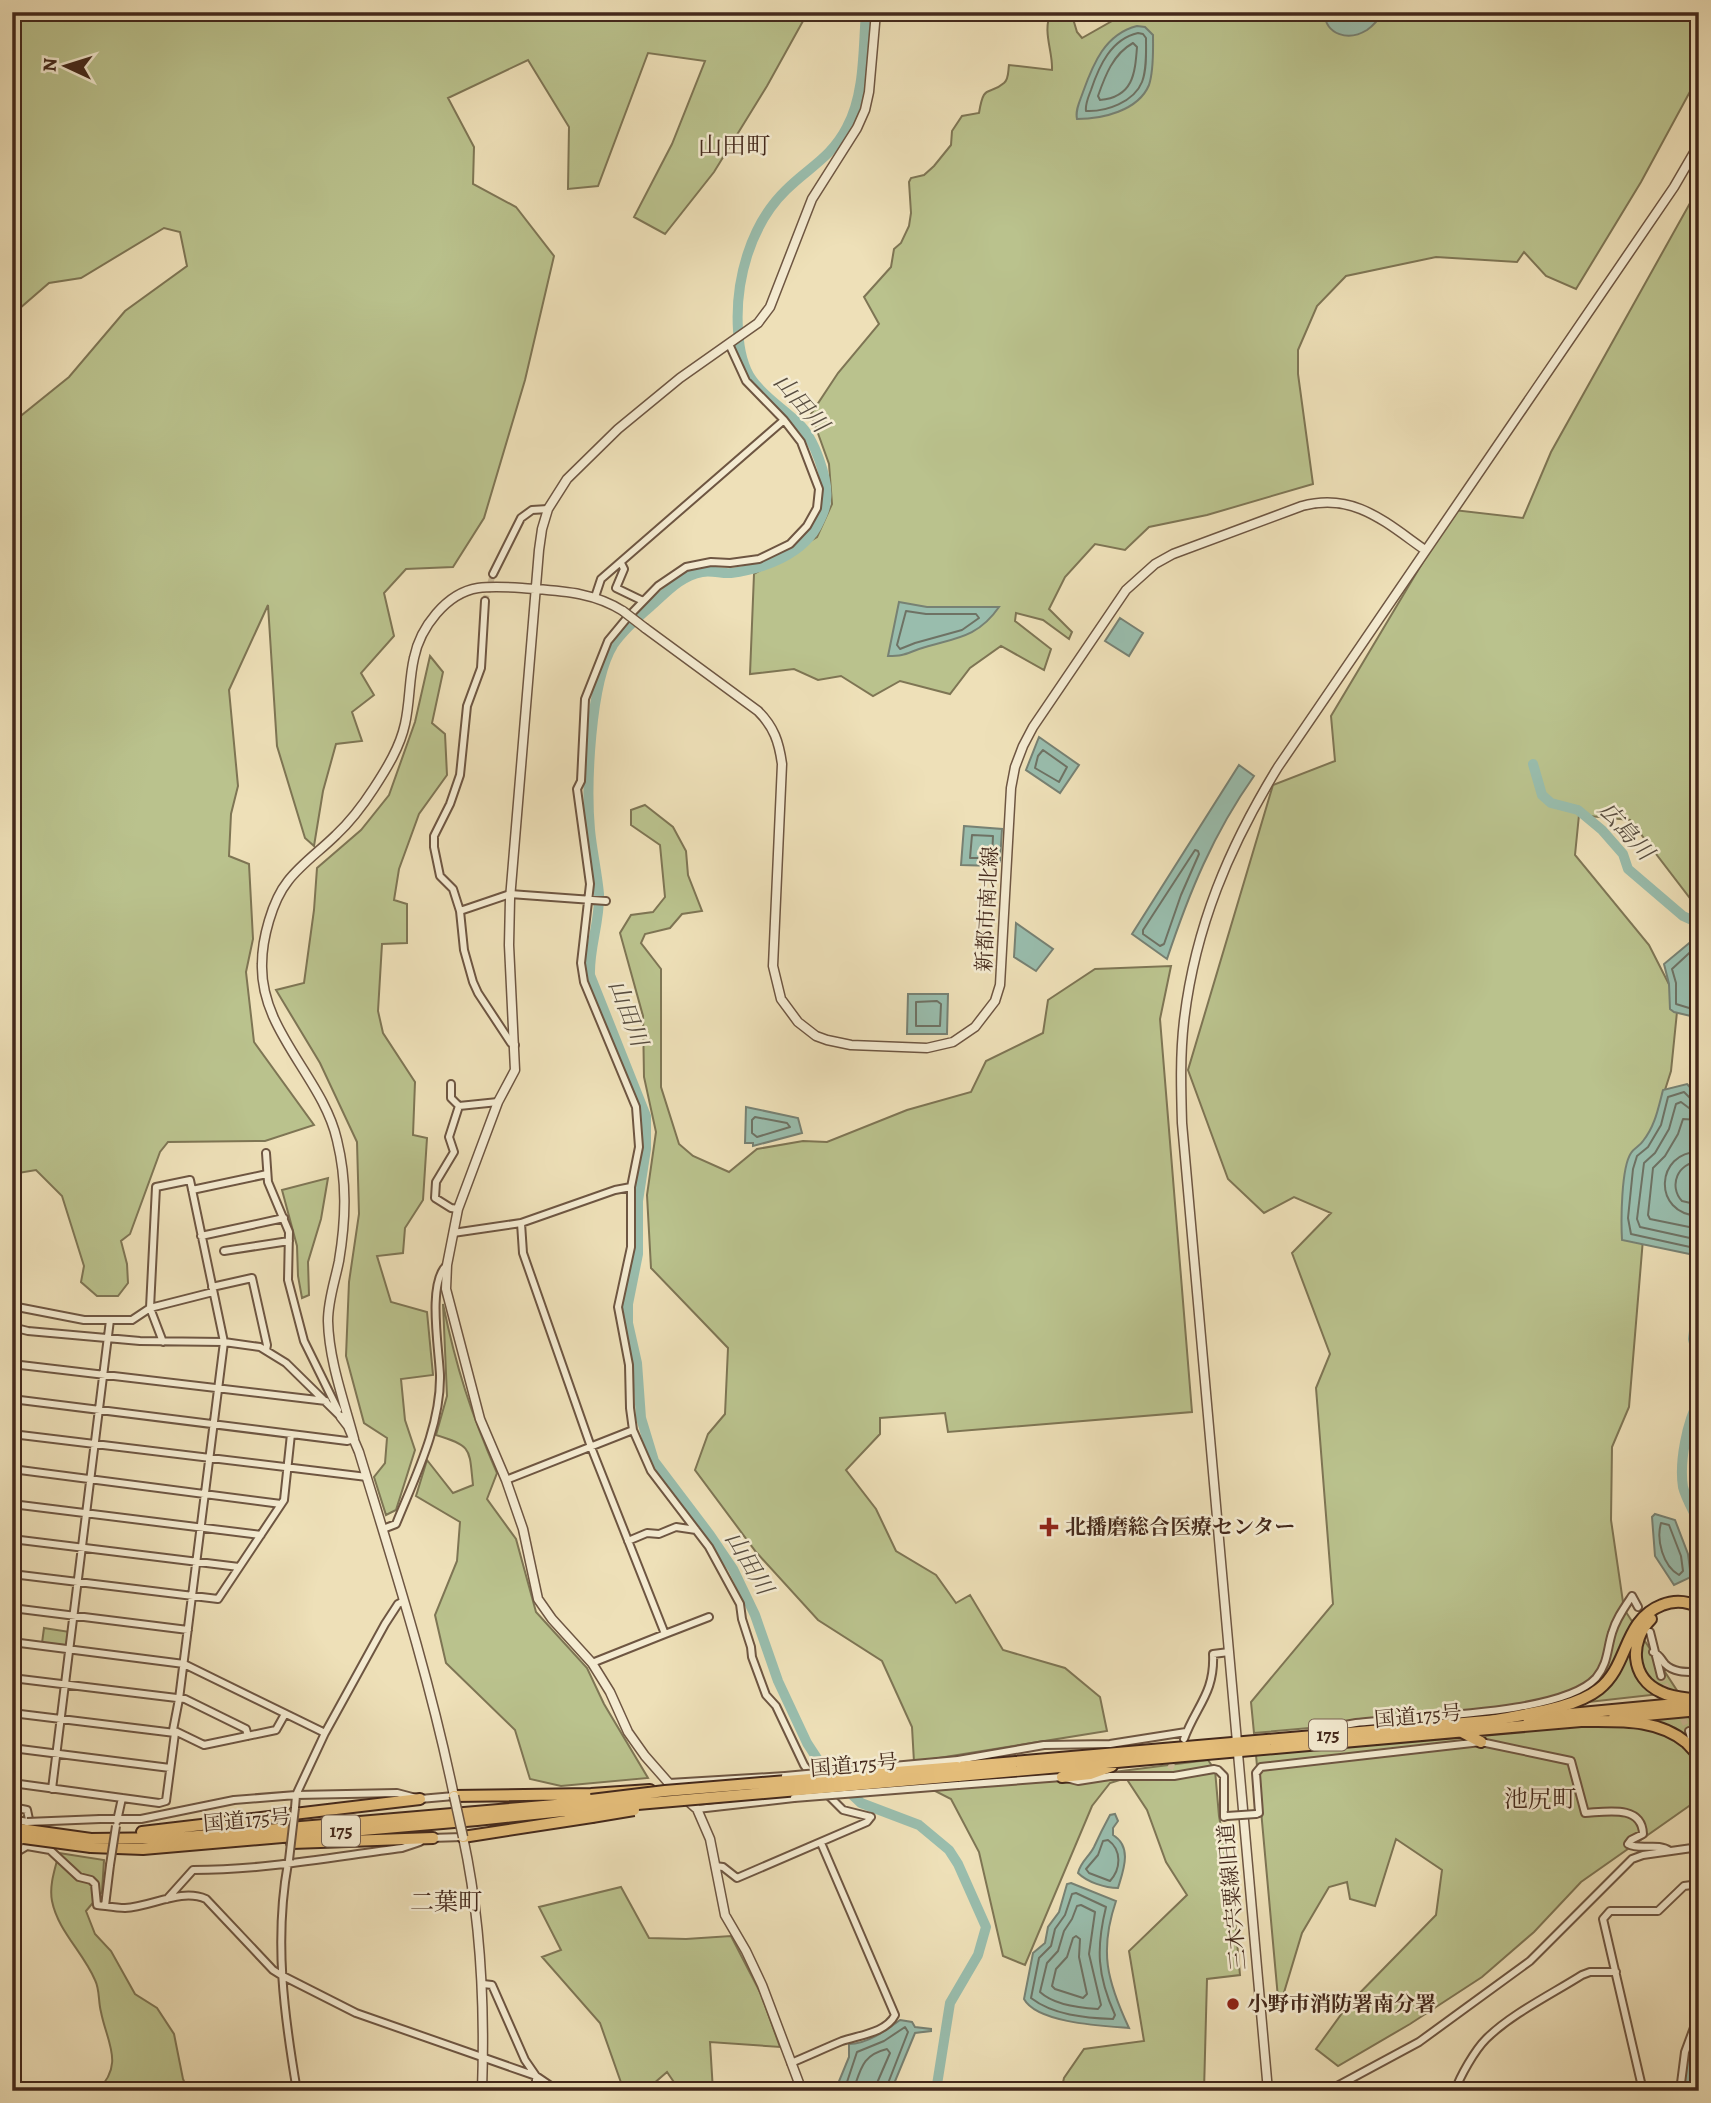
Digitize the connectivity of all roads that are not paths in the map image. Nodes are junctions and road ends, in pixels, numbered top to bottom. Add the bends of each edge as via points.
1 (876, 12) edge
2 (1699, 144) edge
3 (732, 341) junction
4 (784, 420) junction
5 (548, 509) junction
6 (1425, 550) junction
7 (621, 563) junction
8 (493, 574) tunnel mouth
9 (536, 589) junction
10 (594, 597) junction
11 (485, 601) tunnel mouth
12 (643, 601) junction
13 (510, 894) junction
14 (589, 901) junction
15 (607, 901) dead end
16 (460, 911) junction
17 (516, 1045) junction
18 (451, 1084) dead end
19 (498, 1102) junction
20 (459, 1106) junction
21 (266, 1153) dead end
22 (267, 1174) junction
23 (631, 1187) junction
24 (192, 1190) junction
25 (458, 1209) junction
26 (284, 1218) junction
27 (521, 1223) junction
28 (453, 1233) junction
29 (201, 1236) junction
30 (289, 1241) junction
31 (225, 1251) dead end
32 (447, 1265) junction
33 (212, 1289) junction
34 (12, 1306) edge
35 (150, 1308) junction
36 (110, 1320) junction
37 (12, 1327) edge
38 (108, 1338) junction
39 (163, 1342) junction
40 (223, 1342) junction
41 (266, 1350) junction
42 (12, 1364) edge
43 (103, 1376) junction
44 (218, 1390) junction
45 (12, 1399) edge
46 (326, 1401) junction
47 (99, 1410) junction
48 (341, 1417) junction
49 (213, 1424) junction
50 (633, 1430) junction
51 (12, 1434) edge
52 (291, 1434) junction
53 (354, 1439) junction
54 (95, 1444) junction
55 (591, 1447) junction
56 (209, 1458) junction
57 (288, 1468) junction
58 (12, 1469) edge
59 (367, 1477) junction
60 (91, 1479) junction
61 (506, 1480) junction
62 (205, 1493) junction
63 (12, 1504) edge
64 (281, 1504) junction
65 (86, 1513) junction
66 (201, 1527) junction
67 (383, 1530) junction
68 (696, 1530) junction
69 (261, 1535) junction
70 (12, 1539) edge
71 (628, 1541) junction
72 (82, 1548) junction
73 (196, 1562) junction
74 (239, 1567) junction
75 (12, 1574) edge
76 (78, 1582) junction
77 (192, 1596) junction
78 (404, 1601) junction
79 (1699, 1606) edge
80 (1638, 1607) dead end
81 (12, 1608) edge
82 (1699, 1613) edge
83 (74, 1615) junction
84 (709, 1617) dead end
85 (188, 1630) junction
86 (1650, 1632) dead end
87 (665, 1634) junction
88 (12, 1643) edge
89 (69, 1650) junction
90 (1229, 1652) junction
91 (1653, 1652) junction
92 (592, 1662) junction
93 (184, 1664) junction
94 (1699, 1672) edge
95 (1661, 1676) tunnel mouth
96 (12, 1678) edge
97 (65, 1685) junction
98 (179, 1699) junction
99 (1699, 1701) edge
100 (1699, 1710) edge
101 (12, 1713) edge
102 (285, 1714) junction
103 (61, 1719) junction
104 (1491, 1721) junction
105 (1573, 1721) junction
106 (1461, 1731) junction
107 (1689, 1731) tunnel mouth
108 (174, 1732) junction
109 (325, 1733) junction
110 (248, 1736) junction
111 (1288, 1738) junction
112 (1693, 1740) edge
113 (1481, 1742) junction
114 (1237, 1746) junction
115 (12, 1748) edge
116 (57, 1754) junction
117 (1699, 1756) edge
118 (1128, 1761) junction
119 (1699, 1766) edge
120 (170, 1768) junction
121 (1170, 1769) tunnel mouth
122 (958, 1772) junction
123 (1062, 1777) junction
124 (1165, 1777) junction
125 (12, 1783) edge
126 (667, 1787) junction
127 (52, 1789) junction
128 (296, 1795) junction
129 (454, 1796) junction
130 (122, 1798) junction
131 (420, 1799) junction
132 (591, 1805) junction
133 (12, 1807) edge
134 (697, 1809) junction
135 (12, 1819) edge
136 (116, 1823) junction
137 (12, 1828) edge
138 (26, 1834) junction
139 (12, 1835) edge
140 (463, 1837) junction
141 (433, 1838) junction
142 (105, 1839) junction
143 (91, 1843) junction
144 (821, 1843) junction
145 (1699, 1847) edge
146 (123, 1849) junction
147 (1670, 1851) junction
148 (12, 1855) edge
149 (288, 1862) junction
150 (715, 1866) junction
151 (1699, 1884) edge
152 (167, 1899) junction
153 (105, 1906) junction
154 (1616, 1972) junction
155 (281, 1975) junction
156 (483, 1984) junction
157 (1699, 2014) edge
158 (483, 2057) junction
159 (791, 2063) junction
160 (536, 2076) junction
161 (1340, 2084) junction
162 (297, 2091) edge
163 (482, 2091) edge
164 (536, 2091) edge
165 (558, 2091) edge
166 (802, 2091) edge
167 (1268, 2091) edge
168 (1328, 2091) edge
169 (1348, 2091) edge
170 (1455, 2091) edge
171 (1643, 2091) edge
172 (1680, 2091) edge

1 - 3 street via 865,110 812,199 771,307 758,323
2 - 6 street, 三木宍粟線旧道
3 - 4 street via 746,381
3 - 5 street via 618,429 567,479
4 - 7 street
4 - 12 street via 801,442 819,489 817,508 807,526 790,544 759,559 686,567
5 - 8 street via 532,510 521,518
5 - 9 street
6 - 10 street, 新都市南北線, bridge via 1365,510 1323,502 1174,554 1126,590 1033,727 1015,767 1002,970 995,1001 985,1016 953,1042 927,1048 839,1044 816,1036 789,1012 773,965 782,764 776,735 758,712 623,611
6 - 90 street, 三木宍粟線旧道 via 1278,767 1239,834 1213,896 1188,996 1182,1048 1182,1123
7 - 10 street via 601,579
7 - 12 street via 624,569 616,588
9 - 10 street, 新都市南北線
9 - 13 street
9 - 53 street, 新都市南北線 via 476,588 455,596 435,615 414,658 407,715 396,751 359,812 287,881 264,937 265,993 275,1020 325,1108 343,1166 346,1203 328,1318 330,1350
11 - 16 street via 481,667 467,706 460,775 434,836 440,876 453,889
12 - 14 street via 608,641 585,699 577,789
13 - 14 street
13 - 16 street
13 - 17 street
14 - 15 street
14 - 23 street via 581,963 584,982 636,1107 639,1147
16 - 17 street via 473,982
17 - 19 street via 515,1070
18 - 20 street via 451,1098
19 - 20 street
19 - 25 street
20 - 25 street via 449,1137 454,1152 436,1182 435,1198
21 - 22 street
22 - 24 street
22 - 26 street
23 - 27 street
23 - 50 street via 631,1247 618,1307 629,1365
24 - 29 street
24 - 35 street via 190,1180 156,1187
25 - 28 street
26 - 29 street
26 - 30 street
27 - 28 street
27 - 55 street via 523,1253
28 - 32 street
29 - 33 street
30 - 31 street
30 - 48 street via 288,1280 304,1341
32 - 61 street via 446,1289 480,1419
32 - 67 street via 436,1289 440,1376 435,1415 396,1524
33 - 35 street
33 - 40 street
33 - 41 street via 252,1278
34 - 36 street via 85,1320
35 - 36 street via 132,1320
35 - 39 street
36 - 38 street
37 - 38 street
38 - 39 street
38 - 43 street
39 - 40 street
40 - 41 street
40 - 44 street
41 - 46 street
42 - 43 street
43 - 44 street
43 - 47 street
44 - 46 street
44 - 49 street
45 - 47 street
46 - 48 street
47 - 49 street
47 - 54 street
48 - 53 street
49 - 52 street
49 - 56 street
50 - 55 street
50 - 68 street via 651,1471
51 - 54 street
52 - 53 street
52 - 57 street
53 - 59 street
54 - 56 street
54 - 60 street
55 - 61 street
55 - 71 street
56 - 57 street
56 - 62 street
57 - 59 street
57 - 64 street
58 - 60 street
59 - 67 street
60 - 62 street
60 - 65 street
61 - 92 street via 523,1529 538,1599
62 - 64 street
62 - 66 street
63 - 65 street
64 - 69 street
65 - 66 street
65 - 72 street
66 - 69 street
66 - 73 street
67 - 78 street
68 - 71 street via 676,1527
68 - 144 street via 740,1604 766,1695 776,1706 804,1765 842,1810 871,1818
69 - 74 street
70 - 72 street
71 - 87 street
72 - 73 street
72 - 76 street
73 - 74 street
73 - 77 street
74 - 77 street via 218,1599
75 - 76 street
76 - 77 street
76 - 83 street
77 - 85 street
78 - 109 street via 385,1624
78 - 129 street
79 - 104 highway via 1671,1602 1644,1616 1611,1676 1591,1694
80 - 111 street via 1632,1596 1616,1622 1601,1670 1575,1692 1519,1706 1356,1723
81 - 83 street
82 - 99 highway via 1673,1608 1656,1614 1639,1635 1635,1651 1637,1667 1651,1686 1666,1695
83 - 85 street
83 - 89 street
84 - 87 street
85 - 93 street
86 - 91 street
87 - 92 street
88 - 89 street
89 - 93 street
89 - 97 street
90 - 114 street, 三木宍粟線旧道
90 - 122 street via 1213,1654 1214,1674 1185,1736 1110,1745 1044,1745
91 - 94 street via 1674,1670
91 - 95 street
92 - 126 street via 628,1732
93 - 98 street
93 - 102 street
96 - 97 street
97 - 98 street
97 - 103 street
98 - 108 street
98 - 110 street via 246,1729
99 - 104 highway, 国道175号 / 175
100 - 105 highway, 国道175号 / 175
101 - 103 street
102 - 109 street
102 - 110 street via 276,1730
103 - 108 street
103 - 116 street
104 - 111 highway, 国道175号 / 175
105 - 106 highway, 国道175号 / 175
105 - 112 highway via 1651,1724
106 - 113 highway
106 - 114 highway, 国道175号 / 175
107 - 112 street
108 - 110 street via 204,1745
108 - 120 street
109 - 128 street
111 - 114 highway, 国道175号 / 175
112 - 117 highway, bridge
112 - 119 street
113 - 124 street, bridge via 1261,1767 1256,1773 1256,1814 1224,1817 1224,1776 1218,1769
113 - 147 street via 1571,1761 1585,1813 1623,1811 1642,1825 1643,1834 1628,1844
114 - 118 highway, 国道175号 / 175
114 - 122 highway, 国道175号 / 175 via 1049,1760
114 - 167 street, 三木宍粟線旧道
115 - 116 street
116 - 120 street
116 - 127 street
118 - 122 highway, 国道175号 / 175
118 - 123 highway via 1090,1774
120 - 130 street via 166,1801
121 - 124 street
122 - 123 street
122 - 126 highway, 国道175号 / 175, bridge
122 - 126 street, bridge via 785,1776
122 - 132 highway, 国道175号 / 175, bridge
122 - 134 street, bridge
123 - 124 street via 1078,1781 1110,1776
125 - 127 street
126 - 132 highway, 国道175号 / 175, bridge
126 - 134 street
127 - 130 street
128 - 131 street via 397,1793
128 - 136 street via 234,1800
128 - 149 street, bridge
129 - 131 street
129 - 132 highway
129 - 140 street, bridge
130 - 136 street
131 - 142 highway
132 - 140 highway
132 - 142 highway, 国道175号 / 175 via 174,1838
132 - 146 highway, 国道175号 / 175 via 477,1820
133 - 138 street via 27,1810 30,1825
134 - 150 street
135 - 138 street
136 - 138 street, bridge via 100,1819
136 - 153 street, bridge
137 - 138 highway, 国道175号 / 175
138 - 139 highway, 国道175号 / 175
138 - 143 highway, 国道175号 / 175, bridge via 45,1842
138 - 148 street
138 - 153 street via 79,1877 91,1880 97,1905
140 - 141 street
140 - 156 street via 473,1883
141 - 146 highway via 148,1853
141 - 149 street via 402,1849
142 - 143 highway, 国道175号 / 175
143 - 146 highway, 国道175号 / 175
144 - 150 street via 737,1878
144 - 159 street via 895,2015 872,2033
145 - 147 street
147 - 161 street via 1632,1859 1530,1961 1419,2042
149 - 152 street via 242,1870 193,1870
149 - 155 street
150 - 159 street via 725,1915 762,1985
151 - 154 street via 1684,1886 1658,1911 1606,1914 1603,1919
152 - 153 street via 126,1908
152 - 155 street via 206,1899
154 - 170 street via 1582,1975 1523,2011 1485,2040
154 - 171 street
155 - 158 street via 356,2013
155 - 162 street
156 - 158 street
156 - 160 street via 492,1985
157 - 172 street via 1685,2052
158 - 160 street
158 - 163 street
159 - 166 street
160 - 164 street
160 - 165 street
161 - 168 street
161 - 169 street

